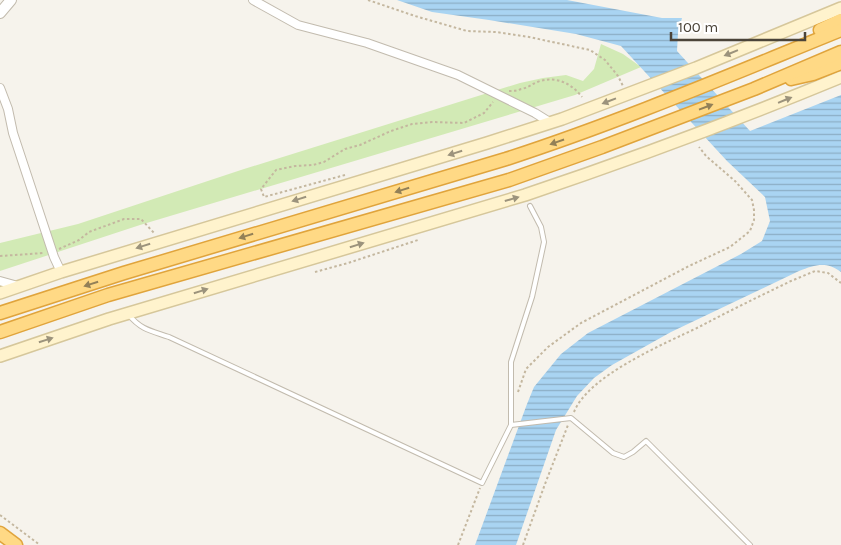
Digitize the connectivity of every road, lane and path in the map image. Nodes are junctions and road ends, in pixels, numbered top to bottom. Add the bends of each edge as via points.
1 (11, 0) edge
2 (253, 0) edge
3 (368, 0) edge
4 (841, 8) edge
5 (0, 13) edge
6 (841, 20) edge
7 (841, 30) edge
8 (841, 52) edge
9 (841, 63) edge
10 (841, 77) edge
11 (710, 84) junction
12 (760, 86) junction
13 (0, 88) edge
14 (628, 94) junction
15 (501, 96) junction
16 (582, 97) dead end
17 (551, 123) junction
18 (699, 147) dead end
19 (344, 174) dead end
20 (530, 206) dead end
21 (163, 240) junction
22 (418, 240) dead end
23 (52, 251) junction
24 (0, 256) edge
25 (61, 272) junction
26 (315, 272) dead end
27 (0, 281) edge
28 (841, 283) edge
29 (18, 286) junction
30 (0, 293) edge
31 (0, 313) edge
32 (128, 313) junction
33 (0, 332) edge
34 (0, 356) edge
35 (518, 391) dead end
36 (571, 418) junction
37 (510, 425) junction
38 (482, 483) junction
39 (0, 514) edge
40 (0, 533) edge
41 (16, 545) edge
42 (40, 545) edge
43 (458, 545) edge
44 (523, 545) edge
45 (750, 545) edge

1 - 5 street
2 - 15 street via 298,25 367,43 458,75
3 - 14 path via 467,31 529,37 590,50 605,60
4 -> 14 main road
6 - 11 highway
7 - 11 highway
8 - 12 highway
9 - 12 highway via 813,74
32 -> 10 main road via 525,195 699,134
11 -> 31 highway via 562,141
33 -> 12 highway via 108,296 509,180
13 - 23 street
14 -> 17 main road
15 - 16 path via 541,81 556,79 569,84
15 - 17 street
15 - 19 path via 484,113 464,123 412,124 345,149 324,162 276,170 261,189 264,197
17 -> 21 main road
18 - 35 path via 752,200 754,220 750,230 730,247 575,328 548,347 526,369
20 - 37 lane via 541,227 544,242 532,297 511,362
21 - 23 path via 141,219 124,219
21 -> 25 main road
22 - 26 path
23 - 24 path
23 - 25 street
25 - 29 main road
27 - 29 street
28 - 36 path via 828,273 815,271 657,347 608,374 588,390
29 - 30 main road
34 -> 32 main road
32 - 38 lane via 143,328 169,337
36 - 37 lane
36 - 44 path
36 - 45 lane via 613,453 624,456 646,441
37 - 38 lane
38 - 43 path
39 - 42 path
40 - 41 highway

